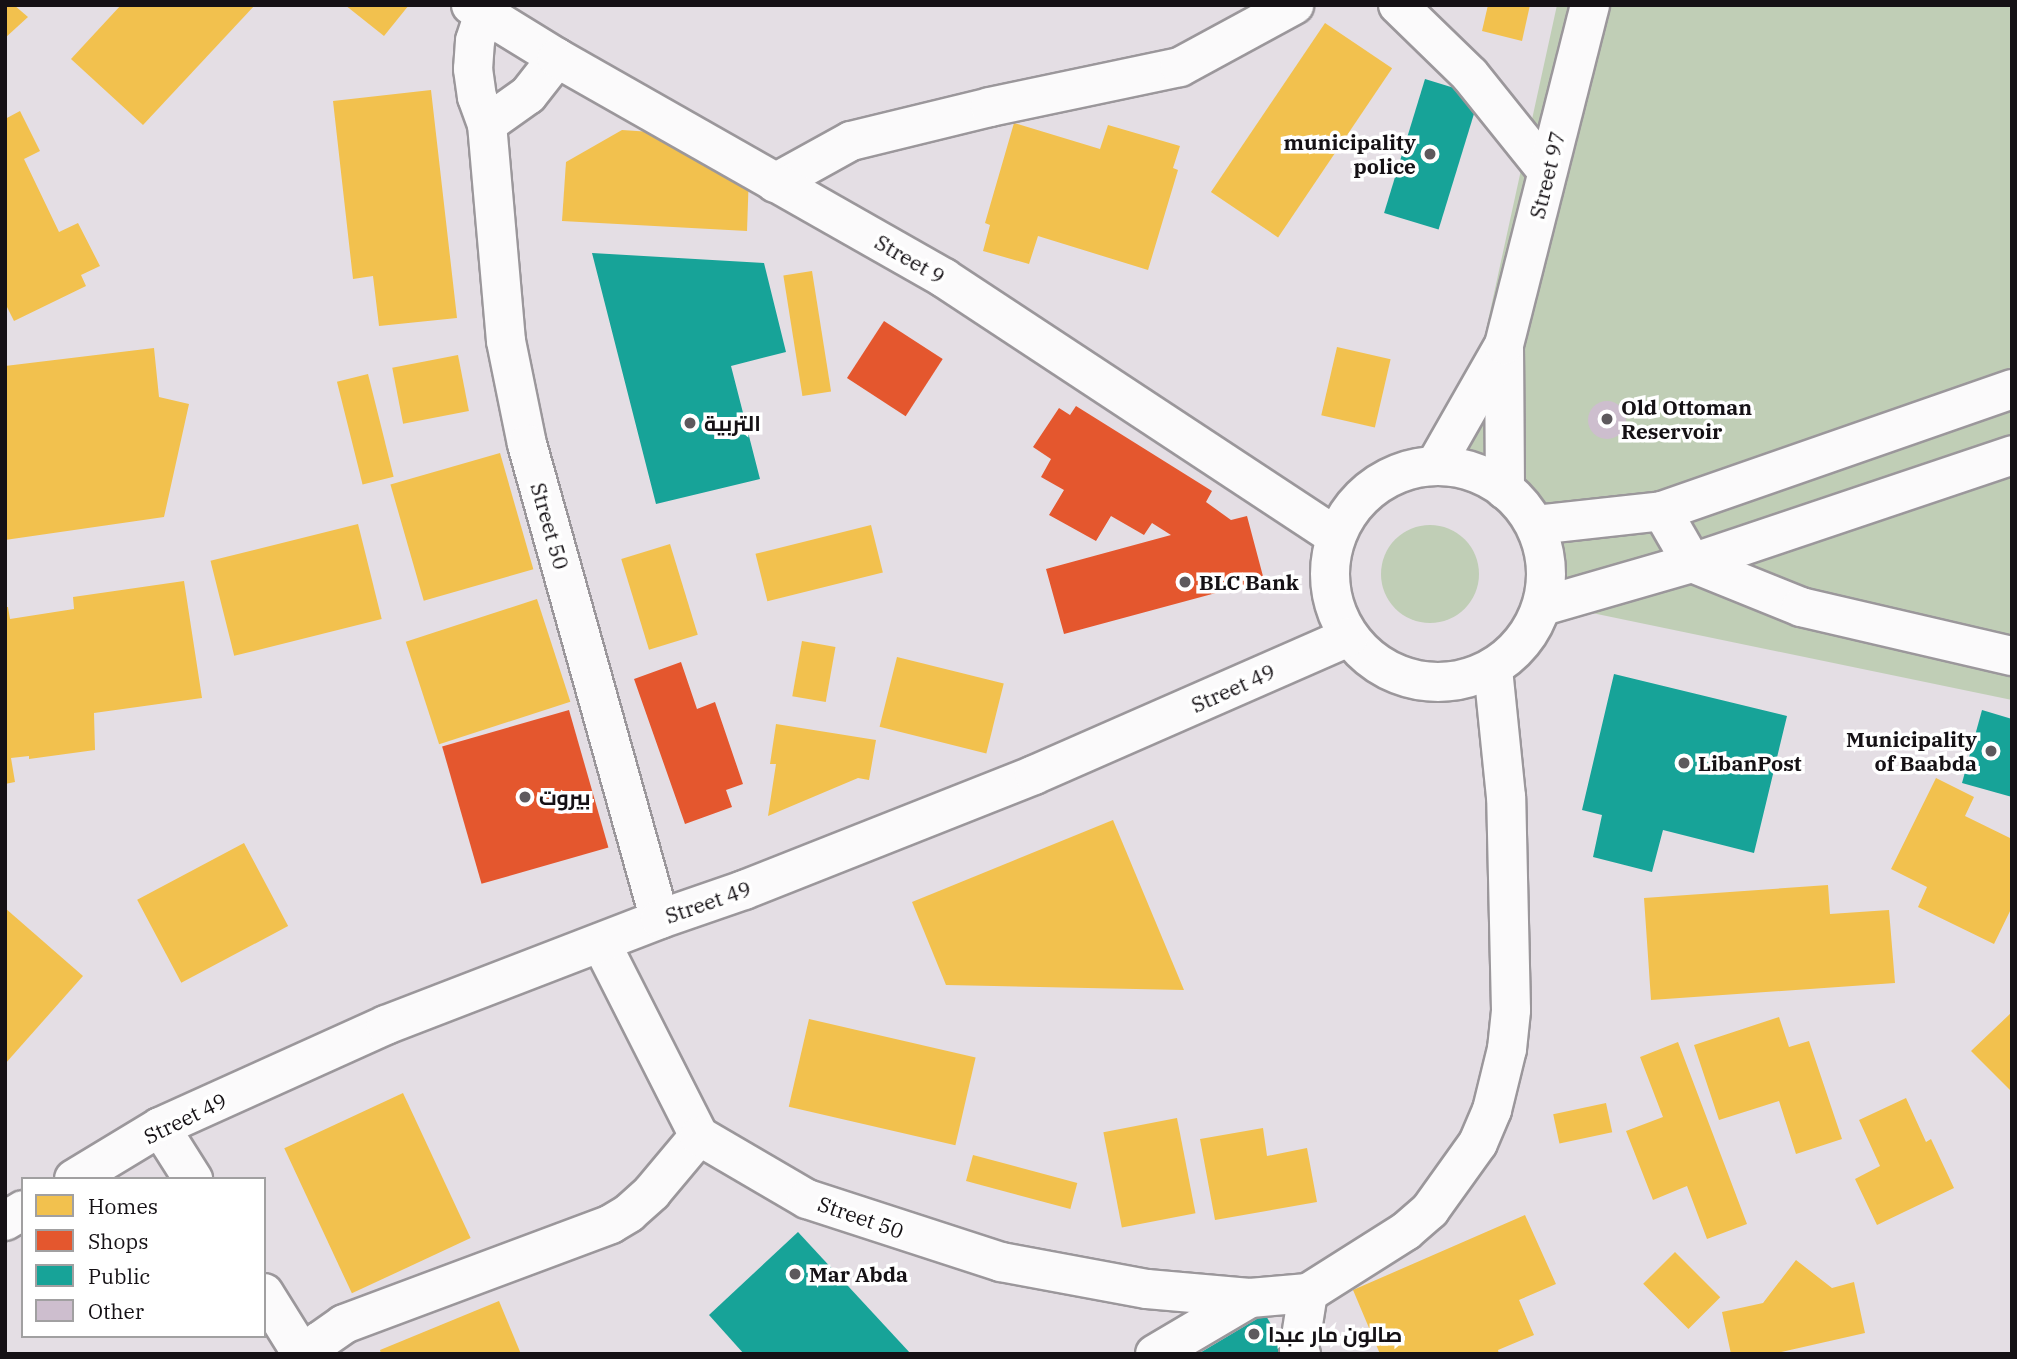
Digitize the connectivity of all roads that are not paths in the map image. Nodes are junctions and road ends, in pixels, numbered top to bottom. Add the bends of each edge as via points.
1 (1294, 5) edge
2 (1398, 5) edge
3 (1590, 5) edge
4 (478, 9) edge
5 (557, 58) junction
6 (487, 124) junction
7 (1547, 171) junction
8 (775, 183) junction
9 (1504, 345) junction
10 (2012, 389) edge
11 (2012, 455) edge
12 (1435, 466) junction
13 (1505, 489) junction
14 (1662, 511) junction
15 (1536, 525) junction
16 (1336, 536) junction
17 (1692, 563) junction
18 (1543, 606) junction
19 (1349, 637) junction
20 (2012, 656) edge
21 (1493, 668) junction
22 (660, 919) junction
23 (601, 943) junction
24 (160, 1127) junction
25 (699, 1136) junction
26 (77, 1177) edge
27 (192, 1177) edge
28 (21, 1211) edge
29 (5, 1220) edge
30 (1308, 1293) junction
31 (266, 1296) edge
32 (1250, 1298) junction
33 (302, 1354) edge
34 (311, 1354) edge
35 (1155, 1354) edge
36 (1301, 1354) edge

1 - 8 main road via 1180,67 851,141
2 - 7 main road via 1470,75
3 - 7 main road, Street 97
4 - 5 main road, Street 9
4 - 6 main road, Street 50 via 473,69
5 - 6 main road via 528,95
5 - 8 main road, Street 9
6 - 22 main road, Street 50 via 506,341 527,444
7 - 9 main road, Street 97
8 - 16 main road, Street 9 via 944,278
9 - 12 main road, Street 97
9 - 13 main road, Street 97
10 - 14 main road
11 - 17 main road
12 - 13 main road via 1456,466
12 - 16 main road via 1396,473 1371,488 1349,510
13 - 15 main road
14 - 15 main road
14 - 17 main road
15 - 18 main road via 1545,551
16 - 19 main road via 1329,571 1334,605
17 - 18 main road
17 - 20 main road via 1801,607
18 - 21 main road via 1515,652
19 - 21 main road via 1371,660 1399,677 1432,683 1464,680
19 - 22 main road, Street 49 via 1034,775
21 - 30 main road via 1506,797 1511,1010 1492,1110 1478,1143 1430,1210 1406,1231
22 - 23 main road, Street 49
23 - 24 main road, Street 49 via 386,1025
23 - 25 main road
24 - 26 main road, Street 49
24 - 27 main road
25 - 32 main road, Street 50 via 807,1199 1001,1262 1147,1289
25 - 34 main road via 652,1192 611,1224 344,1324 320,1341
28 - 29 main road
30 - 32 main road, Street 50
30 - 36 main road
31 - 33 main road
32 - 35 main road

